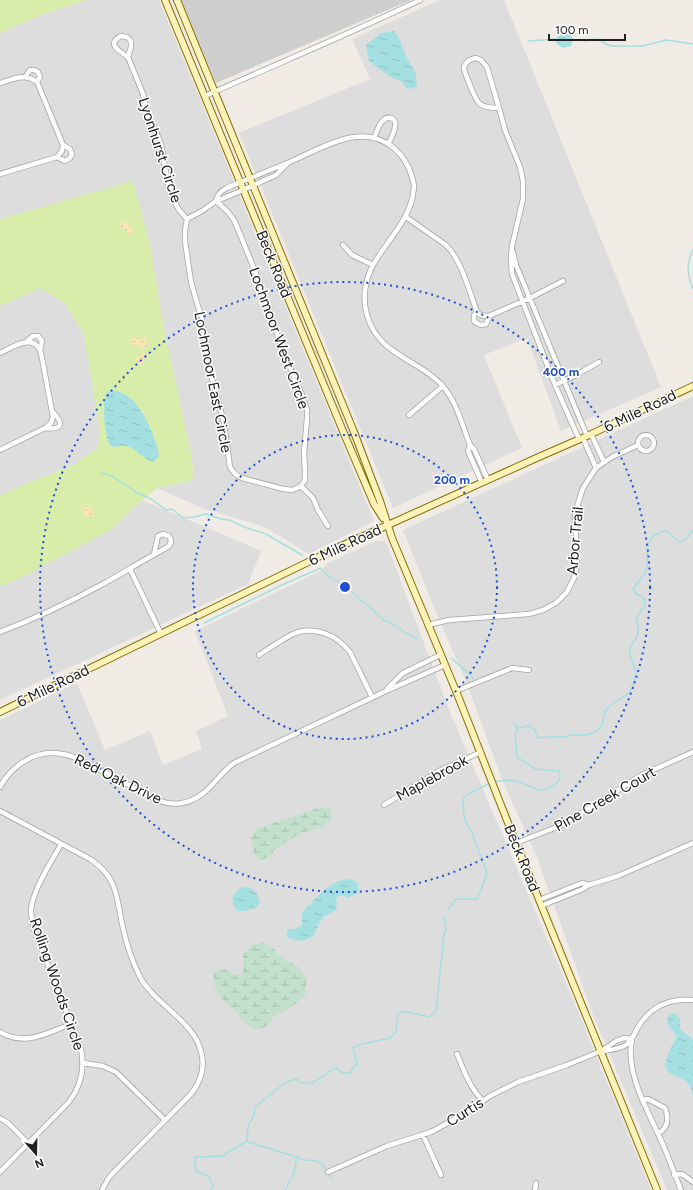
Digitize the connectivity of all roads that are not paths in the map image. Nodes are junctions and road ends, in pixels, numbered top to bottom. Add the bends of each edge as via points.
1 (165, 0) edge
2 (177, 0) edge
3 (420, 0) edge
4 (128, 57) junction
5 (25, 77) junction
6 (37, 82) junction
7 (0, 83) edge
8 (215, 92) junction
9 (205, 96) junction
10 (499, 108) junction
11 (374, 138) junction
12 (389, 144) junction
13 (63, 145) junction
14 (57, 157) junction
15 (288, 162) junction
16 (0, 174) edge
17 (249, 178) junction
18 (240, 182) junction
19 (253, 186) junction
20 (243, 190) junction
21 (216, 200) junction
22 (406, 217) junction
23 (187, 219) junction
24 (343, 245) dead end
25 (512, 246) junction
26 (373, 266) junction
27 (563, 281) dead end
28 (530, 298) junction
29 (522, 301) junction
30 (477, 312) junction
31 (489, 316) junction
32 (26, 342) junction
33 (40, 351) junction
34 (0, 353) edge
35 (599, 362) dead end
36 (563, 381) junction
37 (555, 385) junction
38 (443, 386) junction
39 (693, 386) edge
40 (53, 412) junction
41 (409, 415) dead end
42 (45, 428) junction
43 (585, 437) junction
44 (470, 445) junction
45 (638, 445) dead end
46 (0, 450) edge
47 (604, 462) junction
48 (596, 468) junction
49 (488, 480) junction
50 (482, 483) junction
51 (301, 486) junction
52 (328, 526) dead end
53 (387, 526) junction
54 (154, 554) junction
55 (130, 569) junction
56 (428, 625) junction
57 (0, 632) edge
58 (161, 634) junction
59 (258, 655) dead end
60 (440, 655) junction
61 (445, 665) junction
62 (529, 670) dead end
63 (386, 691) junction
64 (456, 691) junction
65 (372, 697) junction
66 (0, 712) edge
67 (481, 752) junction
68 (693, 752) edge
69 (0, 787) edge
70 (384, 805) dead end
71 (0, 811) edge
72 (516, 843) junction
73 (693, 843) edge
74 (61, 844) junction
75 (540, 903) junction
76 (693, 1000) edge
77 (71, 1024) junction
78 (0, 1032) edge
79 (632, 1039) junction
80 (601, 1051) junction
81 (457, 1054) dead end
82 (83, 1063) junction
83 (642, 1100) junction
84 (483, 1102) junction
85 (0, 1118) edge
86 (165, 1120) junction
87 (658, 1133) junction
88 (423, 1135) junction
89 (28, 1143) junction
90 (0, 1172) edge
91 (328, 1172) dead end
92 (441, 1175) dead end
93 (674, 1175) junction
94 (693, 1182) edge
95 (536, 1183) dead end
96 (102, 1190) edge
97 (535, 1190) edge
98 (658, 1190) edge
99 (681, 1190) edge

1 - 9 main road, Beck Road
2 - 8 main road, Beck Road
3 - 8 street
4 - 4 street, Lyonhurst Circle via 115,47 116,39 121,36 131,41
4 - 23 street, Lyonhurst Circle via 143,94 147,113 161,144 172,197
5 - 6 street
5 - 6 street via 30,70 34,70 40,77
5 - 7 street
6 - 13 street
8 - 9 street
8 - 17 main road, Beck Road
9 - 18 main road, Beck Road
10 - 10 street via 487,67 481,60 470,59 464,69 476,100 482,106
10 - 25 street via 523,181 523,199
11 - 12 street
11 - 12 street via 383,120 391,118 396,125
11 - 15 street via 349,137
12 - 22 street via 408,166 414,186
13 - 14 street
13 - 14 street via 70,149 72,154 65,161
14 - 16 street
15 - 17 street
15 - 19 street via 276,175
17 - 18 street
17 - 19 main road, Beck Road
18 - 20 main road, Beck Road
18 - 21 street via 221,192
19 - 20 street
19 - 53 main road, Beck Road via 354,432
20 - 21 street
20 - 53 main road, Beck Road via 344,436 374,504
21 - 23 street
21 - 51 street, Lochmoor West Circle via 234,220 307,410 304,454 306,471
22 - 26 street
22 - 30 street via 452,250
23 - 51 street, Lochmoor East Circle via 185,231 191,282 224,423 230,467 242,478 283,489 292,490
24 - 26 street via 352,255
25 - 28 street via 516,265
25 - 29 street via 512,274
26 - 38 street via 366,283 365,299 366,315 373,330 391,351 432,376
27 - 28 street
28 - 29 street
28 - 36 street
29 - 31 street
29 - 37 street
30 - 31 street
30 - 31 street via 474,321 478,324 486,324
32 - 33 street via 35,344
32 - 33 street via 33,336 38,336 42,341
32 - 34 street
33 - 40 street
35 - 36 street
36 - 37 street
36 - 43 street
37 - 43 street
38 - 41 street
38 - 44 street via 454,404
39 - 43 main road, 6 Mile Road
40 - 42 street via 52,422
40 - 42 street via 60,425 53,429
42 - 46 street
43 - 47 street
43 - 48 street
43 - 49 main road, 6 Mile Road
44 - 49 street
44 - 50 street via 468,451
45 - 47 street, Arbor Trail
47 - 48 street, Arbor Trail
48 - 56 street, Arbor Trail via 583,488 576,508 576,569 571,584 562,597 550,607 537,612 449,620
49 - 50 main road, 6 Mile Road
50 - 53 main road, 6 Mile Road
51 - 52 street via 313,498
53 - 56 main road, Beck Road
53 - 58 main road, 6 Mile Road
54 - 54 street via 169,546 169,536 158,536
54 - 55 street
55 - 57 street via 70,601
55 - 58 street
56 - 60 main road, Beck Road
58 - 66 main road, 6 Mile Road
59 - 65 street via 293,634 310,631 325,633 338,639 350,652
60 - 61 main road, Beck Road
60 - 63 street, Red Oak Drive via 403,673
61 - 63 street, Red Oak Drive
61 - 64 main road, Beck Road
62 - 64 street via 512,668
63 - 65 street, Red Oak Drive
64 - 67 main road, Beck Road
65 - 69 street, Red Oak Drive via 234,763 204,793 188,802 174,804 159,801 80,759 61,754 45,754 25,761 8,774
67 - 70 street, Maplebrook via 441,770
67 - 72 main road, Beck Road
68 - 72 street, Pine Creek Court via 642,775 562,825
71 - 74 street
72 - 75 main road, Beck Road
73 - 75 street via 618,876 589,885 582,883
74 - 77 street, Rolling Woods Circle via 36,892 31,913 35,932
74 - 86 street via 95,862 109,877 118,897 125,937 140,977 191,1032 200,1046 203,1065 199,1083 192,1094
75 - 80 main road, Beck Road
76 - 79 street via 672,1001 656,1008 644,1019
77 - 78 street via 28,1039
77 - 82 street, Rolling Woods Circle via 81,1049
79 - 80 street via 622,1047
79 - 80 street via 616,1041
79 - 83 street via 630,1045 633,1068
80 - 84 street, Curtis via 518,1082
80 - 98 main road, Beck Road
81 - 84 street via 471,1085
82 - 86 street via 103,1066 116,1072
82 - 89 street, Rolling Woods Circle via 81,1080 73,1097
83 - 87 street
83 - 87 street via 648,1099 665,1108 666,1126
84 - 88 street, Curtis via 466,1114
85 - 89 street
86 - 96 street via 113,1173
87 - 93 street
88 - 91 street, Curtis via 387,1146
88 - 92 street
89 - 90 street, Rolling Woods Circle
93 - 94 street via 682,1174
93 - 99 street
95 - 97 street

